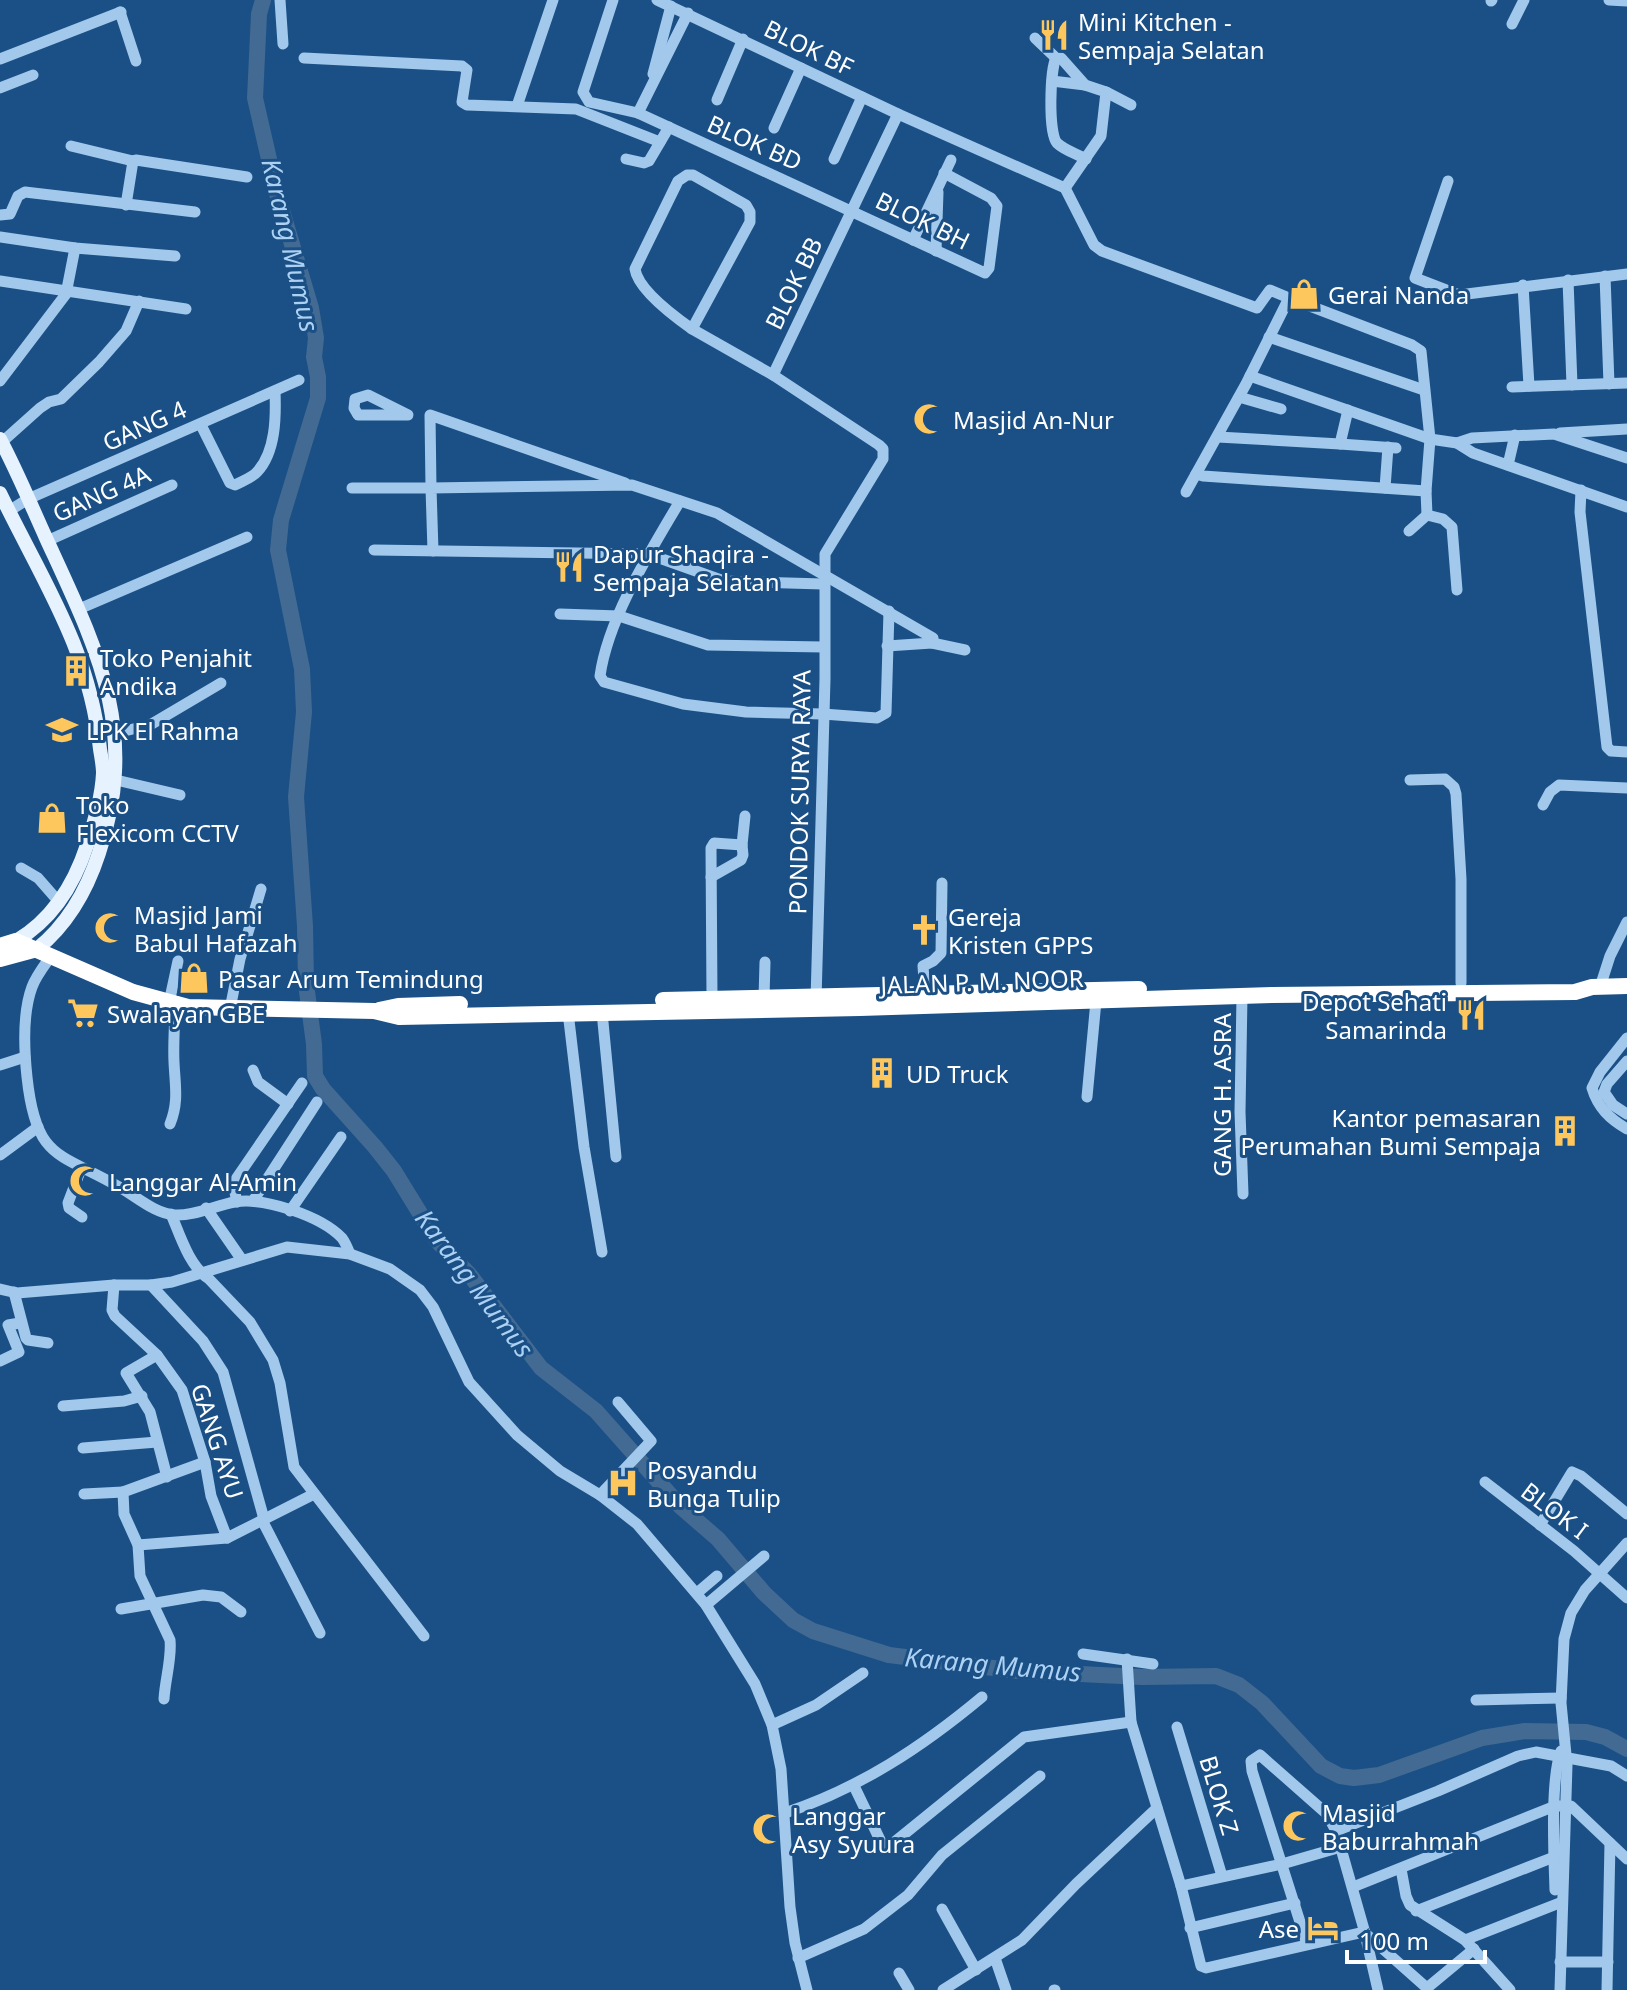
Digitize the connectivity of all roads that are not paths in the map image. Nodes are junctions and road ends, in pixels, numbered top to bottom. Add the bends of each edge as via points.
1 (280, 0) edge
2 (553, 0) edge
3 (613, 0) edge
4 (657, 0) edge
5 (1524, 0) edge
6 (1609, 0) edge
7 (1627, 1) edge
8 (671, 6) junction
9 (688, 13) junction
10 (1512, 24) dead end
11 (1035, 38) dead end
12 (743, 39) junction
13 (283, 44) dead end
14 (304, 58) dead end
15 (1056, 58) junction
16 (0, 59) edge
17 (136, 61) dead end
18 (801, 68) junction
19 (33, 75) dead end
20 (1052, 81) junction
21 (652, 82) junction
22 (1085, 85) junction
23 (0, 88) edge
24 (1106, 92) junction
25 (862, 97) junction
26 (717, 100) dead end
27 (1131, 105) dead end
28 (517, 106) junction
29 (638, 113) junction
30 (898, 114) junction
31 (669, 127) junction
32 (774, 128) dead end
33 (71, 146) dead end
34 (656, 148) junction
35 (626, 159) dead end
36 (834, 159) dead end
37 (1086, 159) junction
38 (951, 160) dead end
39 (133, 161) junction
40 (247, 177) dead end
41 (942, 178) junction
42 (1448, 181) dead end
43 (1065, 188) junction
44 (126, 205) junction
45 (853, 210) junction
46 (195, 212) dead end
47 (0, 215) edge
48 (0, 237) edge
49 (913, 240) junction
50 (75, 248) junction
51 (936, 251) junction
52 (175, 256) dead end
53 (1627, 274) edge
54 (1605, 276) junction
55 (1568, 280) junction
56 (0, 281) edge
57 (1523, 285) junction
58 (66, 291) junction
59 (1289, 298) junction
60 (139, 301) junction
61 (186, 309) dead end
62 (692, 329) junction
63 (1269, 337) junction
64 (773, 375) junction
65 (299, 380) dead end
66 (0, 381) edge
67 (1627, 383) edge
68 (1609, 384) junction
69 (1572, 385) junction
70 (1529, 386) junction
71 (1512, 387) dead end
72 (1244, 388) junction
73 (1424, 390) junction
74 (275, 391) junction
75 (1281, 409) dead end
76 (408, 415) dead end
77 (430, 415) junction
78 (1347, 419) junction
79 (201, 425) junction
80 (1627, 429) edge
81 (1554, 434) junction
82 (1515, 435) junction
83 (1218, 437) junction
84 (1, 440) edge
85 (1457, 443) junction
86 (1340, 444) junction
87 (1429, 447) junction
88 (1627, 458) edge
89 (1508, 465) junction
90 (1196, 474) junction
91 (172, 485) dead end
92 (632, 485) junction
93 (352, 488) dead end
94 (431, 488) junction
95 (1385, 488) junction
96 (1426, 491) junction
97 (1186, 492) dead end
98 (0, 493) edge
99 (28, 499) junction
100 (680, 501) junction
101 (1580, 501) junction
102 (1627, 507) edge
103 (9, 511) junction
104 (1427, 515) junction
105 (1409, 531) dead end
106 (247, 537) dead end
107 (47, 541) junction
108 (374, 550) dead end
109 (433, 551) junction
110 (648, 554) junction
111 (823, 580) junction
112 (1457, 590) dead end
113 (79, 609) junction
114 (889, 611) junction
115 (560, 614) dead end
116 (619, 616) junction
117 (932, 643) junction
118 (887, 646) junction
119 (824, 647) junction
120 (965, 650) dead end
121 (221, 683) dead end
122 (823, 714) junction
123 (116, 733) junction
124 (1627, 752) edge
125 (116, 780) junction
126 (1410, 780) dead end
127 (1627, 788) edge
128 (180, 795) dead end
129 (1543, 805) dead end
130 (745, 816) dead end
131 (742, 845) junction
132 (21, 868) dead end
133 (711, 877) junction
134 (942, 883) dead end
135 (261, 889) dead end
136 (59, 902) junction
137 (1627, 922) edge
138 (0, 934) edge
139 (8, 944) edge
140 (44, 953) junction
141 (0, 959) edge
142 (178, 961) dead end
143 (765, 962) dead end
144 (1461, 983) junction
145 (1627, 986) edge
146 (1596, 987) junction
147 (1438, 988) junction
148 (925, 994) junction
149 (1242, 996) junction
150 (1092, 997) junction
151 (764, 998) junction
152 (712, 999) junction
153 (172, 1003) junction
154 (815, 1003) junction
155 (605, 1008) junction
156 (230, 1009) junction
157 (374, 1011) junction
158 (568, 1012) junction
159 (1627, 1038) edge
160 (25, 1057) junction
161 (1627, 1061) edge
162 (0, 1065) edge
163 (253, 1070) dead end
164 (302, 1083) dead end
165 (1599, 1095) junction
166 (1087, 1097) dead end
167 (317, 1102) dead end
168 (288, 1104) junction
169 (1627, 1114) edge
170 (170, 1124) dead end
171 (38, 1127) junction
172 (1627, 1129) edge
173 (341, 1137) dead end
174 (0, 1155) edge
175 (616, 1157) dead end
176 (81, 1169) junction
177 (1243, 1194) dead end
178 (253, 1201) junction
179 (237, 1202) junction
180 (206, 1208) junction
181 (290, 1211) junction
182 (171, 1214) junction
183 (82, 1217) dead end
184 (602, 1252) dead end
185 (350, 1254) junction
186 (242, 1260) junction
187 (201, 1274) junction
188 (114, 1285) junction
189 (151, 1285) junction
190 (0, 1289) edge
191 (14, 1292) junction
192 (20, 1323) junction
193 (48, 1343) dead end
194 (157, 1355) junction
195 (0, 1361) edge
196 (142, 1396) junction
197 (618, 1402) dead end
198 (63, 1406) dead end
199 (157, 1442) junction
200 (83, 1448) dead end
201 (205, 1462) junction
202 (167, 1477) junction
203 (1485, 1482) dead end
204 (123, 1492) junction
205 (84, 1494) dead end
206 (314, 1494) junction
207 (600, 1495) junction
208 (1627, 1514) edge
209 (263, 1520) junction
210 (1540, 1525) junction
211 (227, 1538) junction
212 (1627, 1543) edge
213 (138, 1545) junction
214 (762, 1558) dead end
215 (1599, 1572) junction
216 (717, 1576) dead end
217 (697, 1593) junction
218 (1627, 1598) edge
219 (154, 1603) junction
220 (706, 1605) junction
221 (121, 1609) dead end
222 (241, 1612) dead end
223 (320, 1633) dead end
224 (424, 1636) dead end
225 (1083, 1654) dead end
226 (1127, 1662) junction
227 (1153, 1664) dead end
228 (863, 1673) dead end
229 (982, 1697) dead end
230 (164, 1699) dead end
231 (1476, 1700) dead end
232 (1561, 1701) junction
233 (1131, 1722) junction
234 (772, 1725) junction
235 (1177, 1727) dead end
236 (1563, 1751) junction
237 (1040, 1776) dead end
238 (1627, 1776) edge
239 (854, 1786) junction
240 (1561, 1805) junction
241 (1157, 1808) junction
242 (785, 1813) junction
243 (1336, 1831) junction
244 (1610, 1843) junction
245 (1341, 1847) junction
246 (1554, 1857) junction
247 (1627, 1859) edge
248 (1282, 1864) junction
249 (1401, 1869) junction
250 (1222, 1876) junction
251 (1181, 1886) junction
252 (1353, 1887) junction
253 (1295, 1903) junction
254 (1559, 1905) junction
255 (942, 1909) dead end
256 (1416, 1911) junction
257 (1190, 1928) junction
258 (1365, 1933) junction
259 (1307, 1944) junction
260 (1471, 1946) junction
261 (798, 1958) junction
262 (995, 1958) junction
263 (1560, 1962) junction
264 (1608, 1962) junction
265 (976, 1970) junction
266 (899, 1973) dead end
267 (1426, 1989) edge
268 (807, 1990) edge
269 (909, 1990) edge
270 (943, 1990) edge
271 (1006, 1990) edge
272 (1378, 1990) edge
273 (1510, 1990) edge
274 (1560, 1990) edge
275 (1607, 1990) edge

1 - 13 street
2 - 28 street
3 - 29 street, BLOK BD via 584,95 589,102
4 - 8 street, BLOK BF
5 - 10 street
6 - 7 street
8 - 9 street, BLOK BF
8 - 21 street
9 - 12 street, BLOK BF
9 - 21 street
11 - 15 street
12 - 18 street, BLOK BF
12 - 26 street
14 - 28 street via 462,66 467,70 463,103
15 - 20 street
15 - 22 street
16 - 17 street via 121,12
18 - 25 street, BLOK BF
18 - 32 street
19 - 23 street
20 - 22 street
20 - 37 street via 1053,136
21 - 29 street
22 - 24 street
24 - 27 street
24 - 37 street via 1101,136
25 - 30 street, BLOK BF
25 - 36 street
28 - 34 street via 576,109
29 - 31 street, BLOK BD
30 - 43 street, BLOK BF
30 - 45 street, BLOK BB
31 - 34 street
31 - 45 street, BLOK BD
33 - 39 street
34 - 35 street via 644,163
37 - 43 street
38 - 41 street
39 - 40 street
39 - 44 street
41 - 49 street
41 - 51 street
41 - 51 street, BLOK BH via 991,198 997,209 985,273
42 - 57 street via 1415,278 1459,295
43 - 59 street via 1088,236 1102,251 1257,308 1269,291
44 - 46 street
44 - 47 street via 21,194 10,214
45 - 49 street, BLOK BH
45 - 64 street, BLOK BB
48 - 50 street
49 - 51 street, BLOK BH
50 - 52 street
50 - 58 street
53 - 54 street
54 - 55 street
54 - 68 street
55 - 57 street
55 - 69 street
56 - 58 street
57 - 70 street
58 - 60 street
58 - 66 street
59 - 63 street
59 - 73 street via 1417,347
60 - 61 street
60 - 84 street via 126,331 81,381
62 - 62 street via 635,274 678,181 687,175 746,205 750,212 750,222
62 - 64 street
63 - 72 street
63 - 73 street
64 - 111 street, PONDOK SURYA RAYA via 884,453 828,544
65 - 74 street, GANG 4
67 - 68 street
68 - 69 street
69 - 70 street
70 - 71 street
72 - 75 street
72 - 78 street
72 - 83 street
73 - 87 street
74 - 79 street, GANG 4
74 - 79 street via 271,443 259,471 235,485
76 - 77 street
77 - 92 street
77 - 94 street
78 - 86 street
78 - 87 street
79 - 99 street, GANG 4
80 - 81 street
81 - 82 street
81 - 88 street
82 - 85 street
82 - 89 street
83 - 86 street
83 - 90 street
84 - 99 main road
85 - 87 street
85 - 89 street
86 - 95 street via 1392,447
87 - 96 street
89 - 101 street
90 - 95 street
90 - 97 street
91 - 107 street, GANG 4A
92 - 94 street
92 - 100 street
93 - 94 street
94 - 109 street
95 - 96 street
96 - 104 street
98 - 103 main road
99 - 103 street, GANG 4
99 - 107 main road
100 - 110 street
100 - 111 street via 717,513
101 - 102 street
101 - 124 street via 1607,747
103 - 136 main road via 62,613 97,720 100,792 83,858
104 - 105 street
104 - 112 street via 1452,527
106 - 113 street
107 - 113 main road
108 - 109 street
109 - 110 street
110 - 111 street via 724,581
110 - 116 street
111 - 114 street
111 - 119 street, PONDOK SURYA RAYA
113 - 123 main road via 103,673
114 - 117 street via 932,636
114 - 118 street
115 - 116 street
116 - 119 street via 708,645
116 - 122 street via 601,666 604,682 683,704
117 - 118 street
117 - 120 street
118 - 122 street via 883,716
119 - 122 street, PONDOK SURYA RAYA
121 - 123 street via 150,725
122 - 154 street, PONDOK SURYA RAYA
123 - 125 main road
125 - 128 street
125 - 140 main road via 87,886
126 - 144 street via 1445,779 1456,794
127 - 129 street via 1559,785
130 - 131 street
131 - 133 street via 741,860
131 - 133 street via 714,843
132 - 136 street
133 - 152 street
134 - 148 street via 941,953 923,966
135 - 156 street
136 - 139 main road via 40,926
137 - 146 street
138 - 139 street
139 - 140 highway, JALAN P. M. NOOR
140 - 141 highway
140 - 153 highway, JALAN P. M. NOOR
140 - 160 street via 26,1009
142 - 153 street
143 - 151 street
144 - 146 highway, JALAN P. M. NOOR
144 - 147 highway, JALAN P. M. NOOR
145 - 146 highway, JALAN P. M. NOOR
146 - 147 highway, JALAN P. M. NOOR via 1575,992
147 - 149 highway, JALAN P. M. NOOR
147 - 150 highway, JALAN P. M. NOOR
148 - 150 highway, JALAN P. M. NOOR
148 - 154 highway, JALAN P. M. NOOR
149 - 150 highway, JALAN P. M. NOOR
149 - 177 street, GANG H. ASRA
150 - 154 highway, JALAN P. M. NOOR
150 - 166 street
151 - 152 highway, JALAN P. M. NOOR
151 - 154 highway, JALAN P. M. NOOR
152 - 155 highway, JALAN P. M. NOOR
153 - 156 highway, JALAN P. M. NOOR
153 - 170 street via 177,1095
154 - 155 highway, JALAN P. M. NOOR
155 - 157 highway, JALAN P. M. NOOR via 398,1006
155 - 158 highway, JALAN P. M. NOOR
155 - 175 street
156 - 157 highway, JALAN P. M. NOOR
157 - 158 highway, JALAN P. M. NOOR via 399,1017
158 - 184 street
159 - 165 street via 1593,1083
160 - 162 street
160 - 171 street
161 - 165 street
163 - 168 street via 258,1082
164 - 168 street
165 - 169 street
165 - 172 street via 1607,1115
167 - 178 street
168 - 179 street via 236,1179
171 - 174 street
171 - 176 street via 51,1149
173 - 181 street
176 - 182 street
176 - 183 street via 68,1203
178 - 179 street
178 - 181 street
179 - 180 street
180 - 182 street
180 - 186 street
181 - 185 street via 346,1236
182 - 187 street
185 - 186 street via 287,1247
185 - 207 street via 390,1269 420,1290 469,1382 517,1435
186 - 187 street
187 - 189 street
187 - 206 street via 250,1322 273,1360 294,1467
188 - 189 street
188 - 191 street
188 - 194 street, GANG AYU via 115,1316
189 - 209 street via 203,1341 223,1372
190 - 191 street
191 - 192 street
192 - 193 street via 28,1340
192 - 195 street via 8,1325 19,1352
194 - 196 street via 126,1373
194 - 201 street, GANG AYU via 182,1390
196 - 198 street
196 - 199 street
197 - 207 street via 651,1443
199 - 200 street
199 - 202 street
201 - 202 street
201 - 211 street, GANG AYU
202 - 204 street
203 - 210 street, BLOK I
204 - 205 street
204 - 213 street via 124,1514
206 - 209 street
206 - 224 street
207 - 217 street via 637,1524
208 - 210 street via 1572,1472
209 - 211 street
209 - 223 street
210 - 215 street, BLOK I
211 - 213 street
212 - 215 street
213 - 219 street via 140,1576
214 - 220 street
215 - 218 street, BLOK I
215 - 232 street via 1571,1613 1564,1639
216 - 217 street
217 - 220 street
219 - 221 street
219 - 222 street via 216,1596
219 - 230 street via 170,1640
220 - 234 street via 755,1684
225 - 226 street
226 - 227 street
226 - 233 street
228 - 234 street via 816,1705
229 - 239 street via 904,1757
231 - 232 street
232 - 236 street
233 - 239 street via 1024,1737 886,1846
233 - 241 street
234 - 242 street
235 - 250 street, BLOK Z
236 - 238 street
236 - 240 street
236 - 243 street via 1518,1756
237 - 261 street via 942,1855 908,1895 864,1929
239 - 242 street
240 - 244 street via 1582,1814
240 - 246 street
240 - 249 street
240 - 254 street
241 - 251 street
241 - 262 street via 1022,1940
242 - 261 street
243 - 245 street
243 - 248 street via 1325,1812 1262,1757 1255,1757 1252,1771
244 - 247 street
244 - 264 street
245 - 248 street
245 - 252 street
246 - 254 street
246 - 256 street
248 - 250 street
248 - 253 street
249 - 252 street
249 - 256 street via 1406,1896
250 - 251 street
251 - 257 street
252 - 258 street
253 - 257 street
253 - 259 street
254 - 260 street
254 - 263 street
255 - 265 street
256 - 260 street
257 - 259 street via 1203,1968
258 - 259 street
258 - 267 street
258 - 272 street
260 - 267 street
260 - 273 street
261 - 268 street
262 - 265 street
262 - 271 street
263 - 264 street
263 - 274 street
264 - 275 street
265 - 270 street
266 - 269 street

